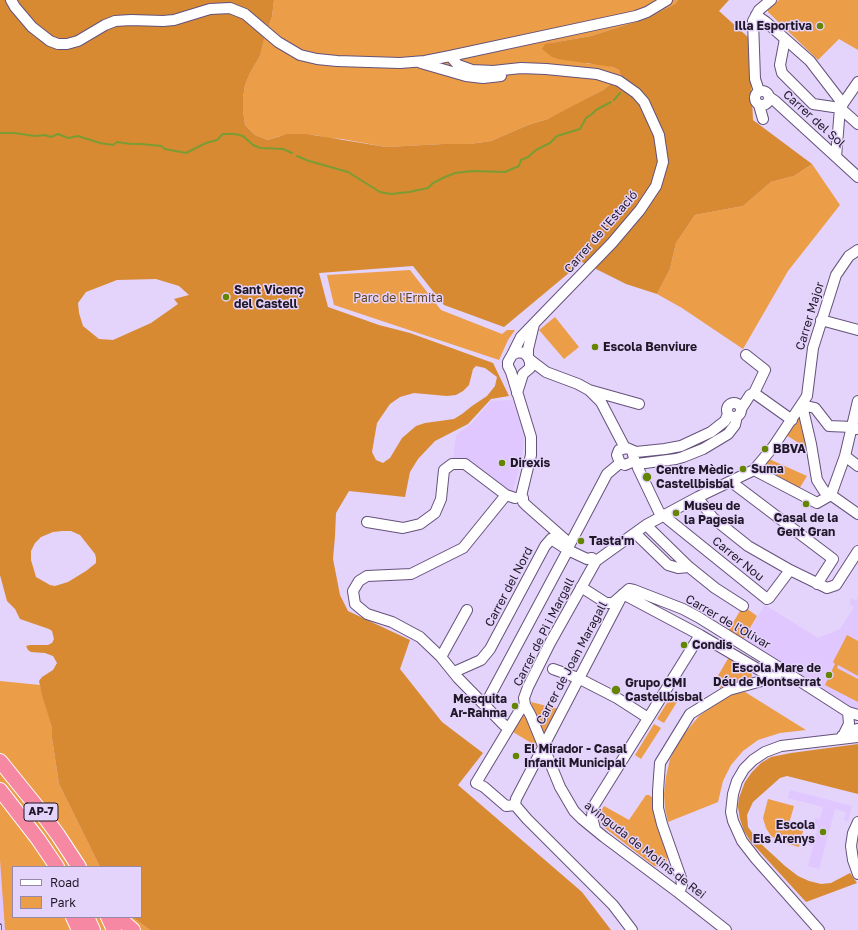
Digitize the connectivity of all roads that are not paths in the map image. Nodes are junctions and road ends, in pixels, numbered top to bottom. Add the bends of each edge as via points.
1 (11, 0) edge
2 (667, 0) edge
3 (771, 0) edge
4 (756, 15) junction
5 (786, 40) junction
6 (471, 52) junction
7 (450, 56) junction
8 (416, 62) junction
9 (472, 70) junction
10 (532, 70) junction
11 (452, 72) junction
12 (857, 85) edge
13 (759, 91) junction
14 (770, 97) junction
15 (759, 105) junction
16 (842, 106) junction
17 (764, 119) dead end
18 (858, 124) edge
19 (836, 157) junction
20 (858, 177) edge
21 (858, 250) edge
22 (822, 320) junction
23 (534, 324) junction
24 (858, 330) edge
25 (512, 355) junction
26 (746, 355) dead end
27 (529, 358) junction
28 (511, 372) junction
29 (546, 372) junction
30 (525, 373) junction
31 (589, 390) junction
32 (517, 393) junction
33 (754, 393) junction
34 (858, 400) edge
35 (639, 404) dead end
36 (802, 405) junction
37 (735, 413) junction
38 (792, 420) junction
39 (855, 428) edge
40 (632, 456) junction
41 (845, 456) junction
42 (620, 463) junction
43 (858, 466) edge
44 (754, 470) junction
45 (734, 484) junction
46 (831, 495) junction
47 (516, 498) junction
48 (701, 502) junction
49 (858, 514) edge
50 (667, 515) junction
51 (367, 522) dead end
52 (646, 525) junction
53 (635, 533) junction
54 (569, 547) junction
55 (858, 551) edge
56 (594, 559) junction
57 (689, 567) junction
58 (790, 570) junction
59 (817, 584) junction
60 (581, 587) junction
61 (623, 594) junction
62 (743, 606) dead end
63 (467, 610) dead end
64 (700, 635) junction
65 (441, 657) junction
66 (553, 669) dead end
67 (454, 672) junction
68 (779, 676) junction
69 (578, 678) junction
70 (485, 705) junction
71 (525, 705) junction
72 (848, 712) junction
73 (531, 716) joint
74 (648, 718) junction
75 (509, 727) junction
76 (858, 727) edge
77 (843, 736) junction
78 (829, 740) junction
79 (544, 746) junction
80 (0, 761) edge
81 (0, 790) edge
82 (515, 805) junction
83 (593, 807) junction
84 (574, 811) junction
85 (858, 822) edge
86 (595, 829) junction
87 (38, 839) junction
88 (51, 866) edge
89 (56, 866) edge
90 (78, 866) edge
91 (858, 874) edge
92 (679, 892) junction
93 (73, 918) edge
94 (87, 918) edge
95 (108, 918) edge
96 (119, 918) edge
97 (79, 930) edge
98 (93, 930) edge
99 (114, 930) edge
100 (133, 930) edge
101 (632, 930) edge
102 (726, 930) edge
103 (820, 930) edge

1 - 8 street via 32,26 58,44 78,41 105,24 115,21 163,21 210,9 230,8 245,14 281,44 304,56 337,61 400,64
2 - 6 street via 636,16
3 - 4 street
4 - 5 street
4 - 13 street via 752,21 755,79
5 - 16 street via 810,61
5 - 16 street via 780,65 782,73 813,104
6 - 7 street
6 - 9 street via 466,63
7 - 8 street
7 - 9 street, Carrer de l'Estació via 458,65
7 - 11 street via 449,65
8 - 11 street, Carrer de l'Estació
9 - 10 street, Carrer de l'Estació
10 - 11 street, Carrer de l'Estació via 483,78
10 - 23 street, Carrer de l'Estació via 597,74 619,81 644,102 659,135 663,162 656,186 640,210
12 - 16 street
13 - 14 street via 766,92
13 - 15 street via 755,98
14 - 15 street via 765,105
14 - 19 street, Carrer del Sol
15 - 17 street
16 - 18 street
16 - 19 street
19 - 20 street, Carrer del Sol
21 - 22 street, Carrer Major via 849,256 836,275
22 - 24 street
22 - 36 street, Carrer Major via 812,348 808,396
23 - 25 street, Carrer de l'Estació via 521,336
23 - 27 street via 528,349
25 - 27 street via 524,353
25 - 28 street, Carrer de l'Estació via 508,362
26 - 33 street via 765,370
27 - 29 street
27 - 30 street via 530,368
28 - 30 street via 517,375
28 - 32 street, Carrer de l'Estació
29 - 30 street
29 - 31 street
30 - 32 street
31 - 35 street
31 - 40 street via 601,402
32 - 47 street, Carrer de l'Estació via 531,438 531,455
33 - 37 street
33 - 38 street
34 - 39 street
36 - 38 street, Carrer Major
36 - 39 street via 815,408 829,426
36 - 46 street via 817,480 824,491
37 - 40 street via 711,432 681,446 636,452
37 - 40 street via 735,425 728,434 683,458
38 - 44 street, Carrer Major
39 - 41 street
40 - 42 street via 628,465
40 - 42 street via 619,450 617,458
40 - 50 street via 659,512
41 - 43 street
41 - 46 street
42 - 54 street via 607,474
44 - 45 street via 754,473
44 - 46 street via 817,503
44 - 50 street
45 - 48 street
45 - 59 street via 832,559
46 - 49 street
47 - 51 street via 465,464 452,464 444,470 441,499 434,513 420,524 403,528
47 - 54 street
47 - 65 street via 463,548 411,574 367,576 359,581 353,591 355,604 367,614 392,622 420,637
48 - 50 street
48 - 58 street via 713,518 748,546
50 - 52 street
50 - 58 street, Carrer Nou via 767,599
52 - 53 street
52 - 57 street
53 - 56 street
53 - 57 street via 668,565 678,568
54 - 56 street
54 - 67 street, Carrer del Nord via 551,539 490,649 481,660
54 - 70 street
55 - 59 street via 836,585 827,588
56 - 60 street, Carrer de Pi i Margall
57 - 62 street
58 - 59 street
60 - 61 street, Carrer de l'Olivar via 606,603 613,603
60 - 71 street, Carrer de Pi i Margall via 528,687 524,698
61 - 64 street, Carrer de l'Olivar
61 - 68 street, Carrer de l'Olivar via 629,589 634,590 687,611 776,665 780,668
61 - 69 street, Carrer de Joan Maragall
63 - 65 street
64 - 68 street, Carrer de l'Olivar
64 - 74 street
65 - 67 street
66 - 69 street
67 - 70 street
68 - 72 street, Carrer de l'Olivar via 792,676
68 - 92 street via 729,690 690,714 660,763 658,808 681,878
69 - 74 street
69 - 79 street, Carrer de Joan Maragall
70 - 75 street
71 - 73 street, Carrer de Pi i Margall
71 - 75 street
72 - 76 street, Carrer de l'Olivar
72 - 77 street via 849,724
73 - 79 street, avinguda de Molins de Rei
74 - 83 street
75 - 82 street via 476,783 506,806
76 - 77 street
76 - 78 street
77 - 78 street
78 - 103 street via 781,746 759,755 740,774 731,804 733,820 742,841
79 - 82 street, Carrer de Joan Maragall
79 - 84 street, avinguda de Molins de Rei via 560,787
80 - 90 highway, AP-7 via 42,813
81 - 87 highway, AP-7
82 - 101 street via 613,905
83 - 84 street
83 - 86 street
84 - 86 street, avinguda de Molins de Rei
85 - 91 street via 851,846
86 - 92 street, avinguda de Molins de Rei
87 - 88 highway
87 - 89 highway, AP-7
92 - 102 street, avinguda de Molins de Rei
93 - 97 highway
94 - 98 highway
95 - 99 highway
96 - 100 highway

